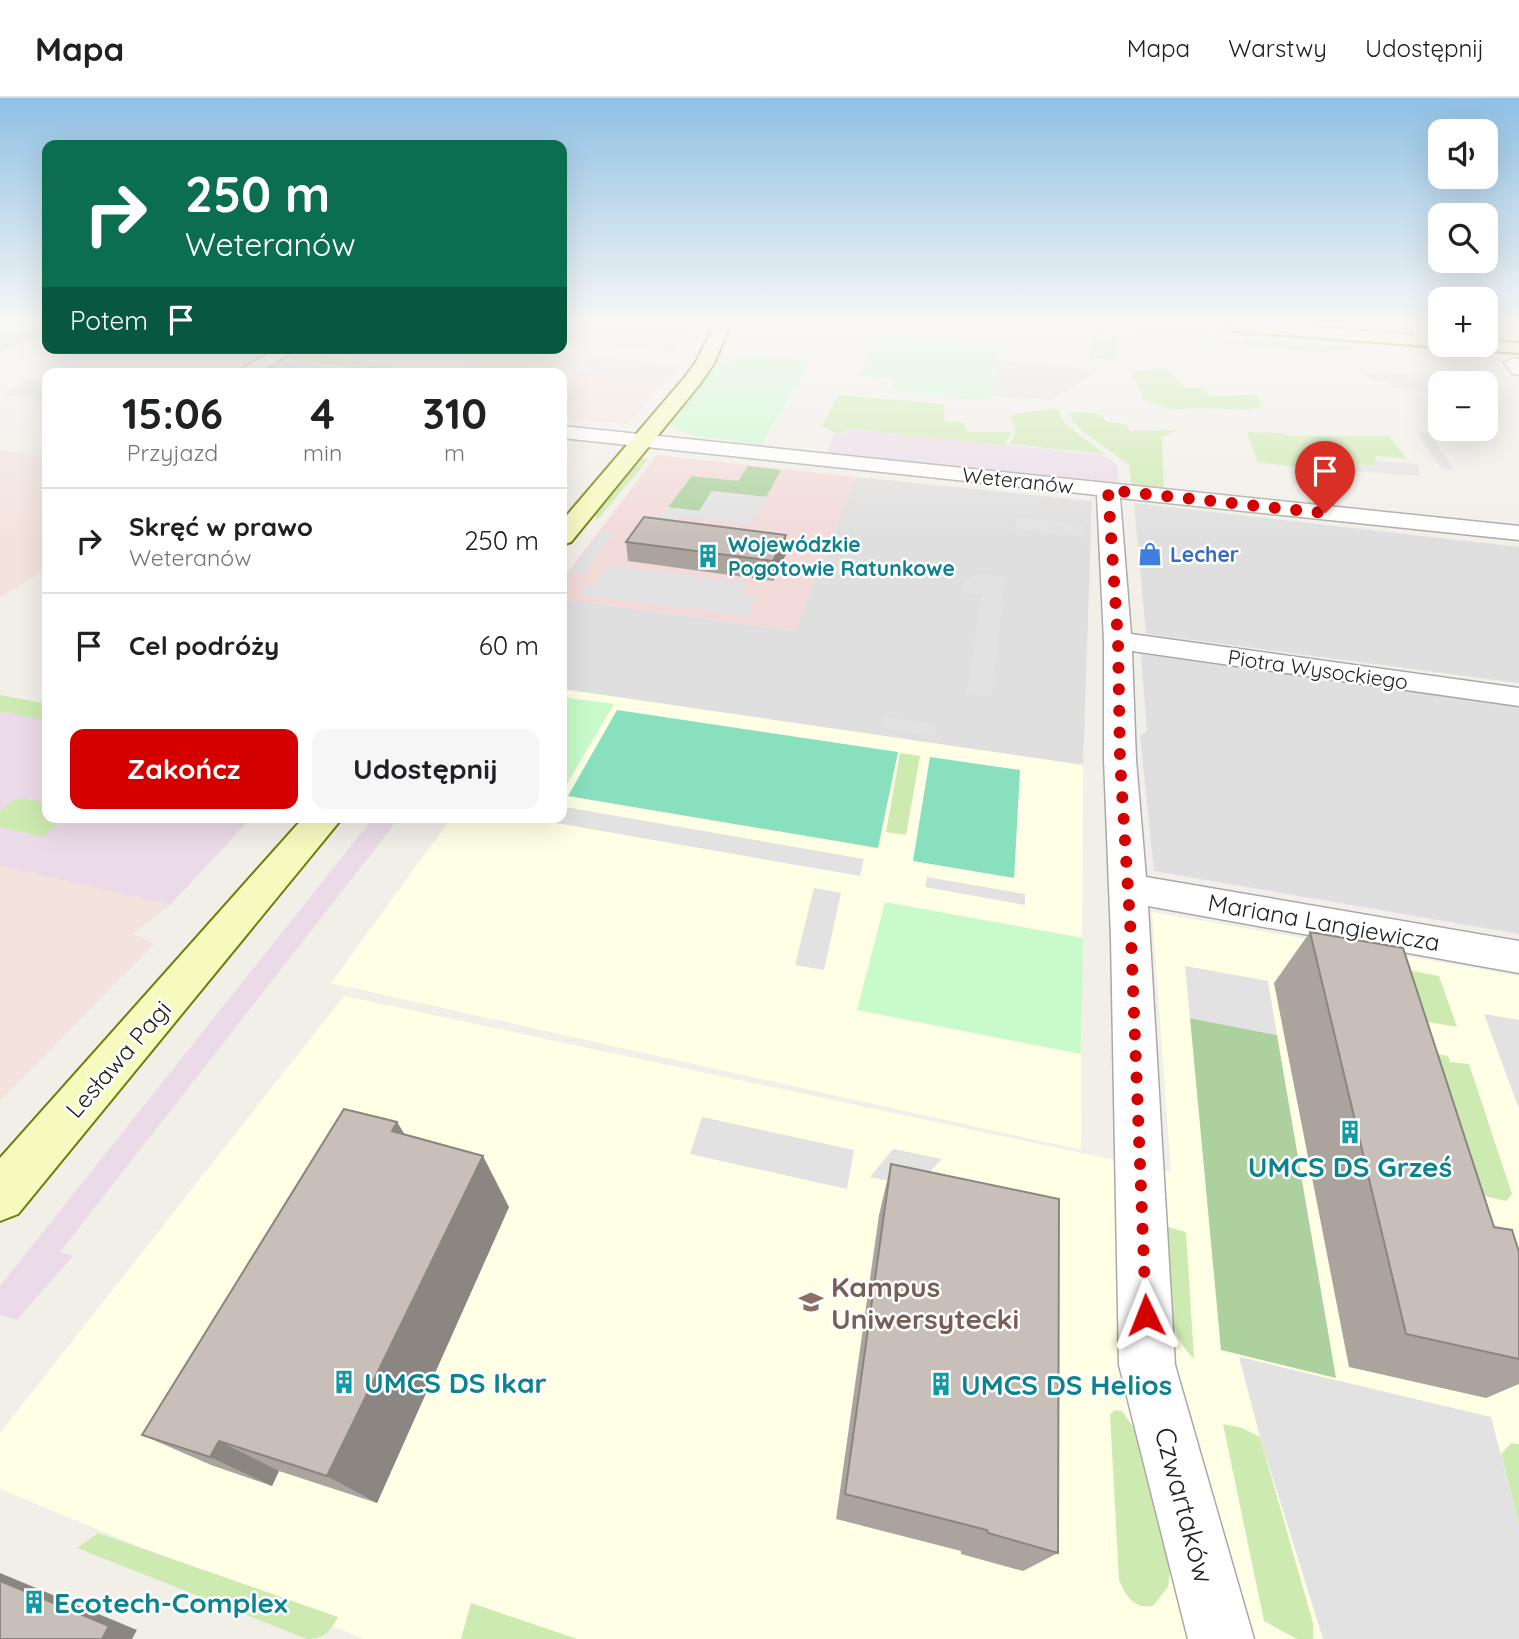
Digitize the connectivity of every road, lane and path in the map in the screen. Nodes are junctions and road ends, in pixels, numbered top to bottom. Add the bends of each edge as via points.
1 (677, 398) edge
2 (567, 433) edge
3 (642, 441) junction
4 (1108, 490) junction
5 (567, 531) edge
6 (1519, 533) edge
7 (1118, 641) junction
8 (1519, 696) edge
9 (320, 823) edge
10 (1128, 888) junction
11 (1519, 957) edge
12 (0, 1196) edge
13 (1221, 1639) edge

1 - 3 street
2 - 3 street, Weteranów
3 - 4 street, Weteranów
3 - 5 street
4 - 6 street, Weteranów
4 - 7 street, Czwartaków
7 - 8 street, Piotra Wysockiego
7 - 10 street, Czwartaków
9 - 12 street, Lesława Pagi
10 - 11 street, Mariana Langiewicza
10 - 13 street, Czwartaków via 1147,1365

